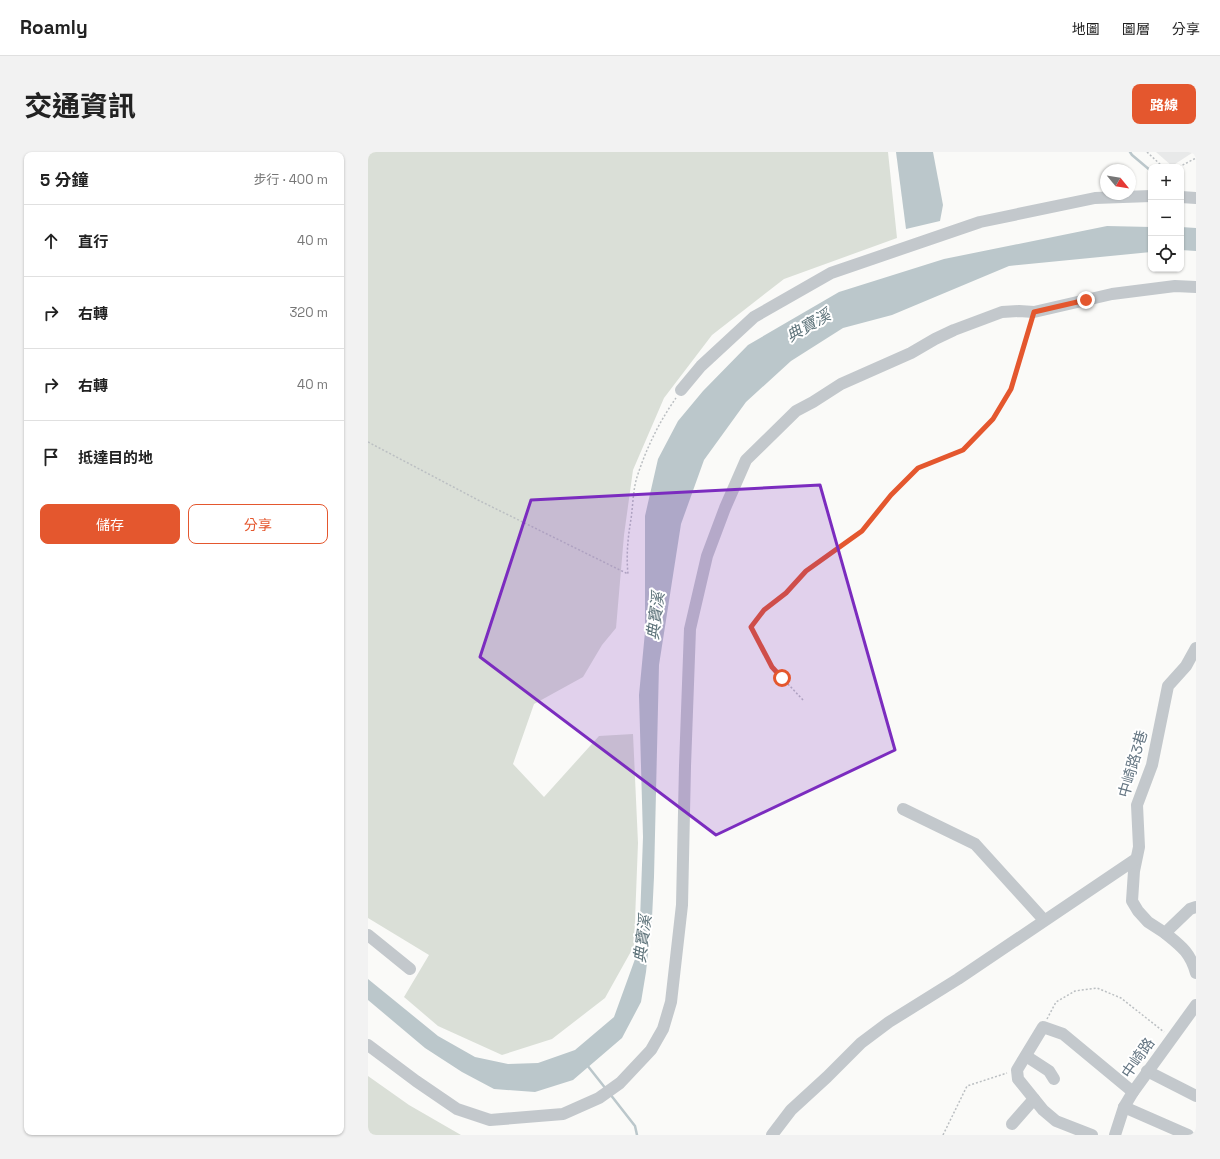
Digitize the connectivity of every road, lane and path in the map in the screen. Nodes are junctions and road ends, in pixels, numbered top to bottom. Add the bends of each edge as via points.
1 (1146, 152) edge
2 (1196, 158) edge
3 (1160, 164) edge
4 (1184, 164) edge
5 (1148, 196) edge
6 (1184, 197) edge
7 (1196, 198) edge
8 (1196, 287) edge
9 (1034, 312) junction
10 (681, 390) joint
11 (368, 442) edge
12 (1196, 648) edge
13 (802, 700) dead end
14 (903, 809) dead end
15 (1136, 859) junction
16 (1196, 907) edge
17 (1044, 920) junction
18 (1165, 933) junction
19 (368, 935) edge
20 (410, 969) dead end
21 (1196, 973) edge
22 (1196, 1005) edge
23 (1043, 1027) junction
24 (1172, 1038) junction
25 (368, 1046) edge
26 (1026, 1056) junction
27 (1017, 1070) junction
28 (1147, 1071) junction
29 (1054, 1079) dead end
30 (1133, 1092) junction
31 (1196, 1096) edge
32 (1034, 1099) junction
33 (1124, 1107) junction
34 (1012, 1124) dead end
35 (772, 1135) edge
36 (943, 1135) edge
37 (1092, 1135) edge
38 (1115, 1135) edge
39 (1188, 1135) edge

1 - 3 path
2 - 4 path
5 - 10 street via 1095,198 980,222 831,273 754,317 701,366
6 - 7 street
8 - 9 street via 1169,286 1112,294
9 - 13 path via 1011,389 993,419 963,450 918,468 891,495 862,531 806,571 786,593 764,610 751,627 772,667
9 - 25 street via 1002,312 954,330 910,354 841,384 796,411 746,460 707,556 690,629 682,905 671,1002 663,1029 651,1050 620,1083 599,1098 563,1114 490,1120 457,1109
10 - 11 path via 663,416 637,478 628,535 628,574
12 - 15 street, 中崎路3巷 via 1186,666 1168,686 1152,765 1138,805 1139,847
14 - 17 street via 975,844
15 - 17 street
15 - 18 street, 中崎路3巷 via 1132,901 1148,922
16 - 18 street
17 - 35 street via 861,1043 791,1110
18 - 21 street, 中崎路3巷 via 1182,947
19 - 20 street
22 - 24 street, 中崎路
23 - 24 path via 1056,1002 1075,991 1097,988 1121,998
23 - 26 street
23 - 30 street via 1063,1034
24 - 28 street, 中崎路
26 - 27 street
26 - 29 street via 1049,1071
27 - 32 street via 1018,1079
27 - 36 path via 967,1086
28 - 30 street, 中崎路
28 - 31 street
30 - 33 street, 中崎路
32 - 34 street
32 - 37 street via 1056,1121
33 - 38 street, 中崎路
33 - 39 street

